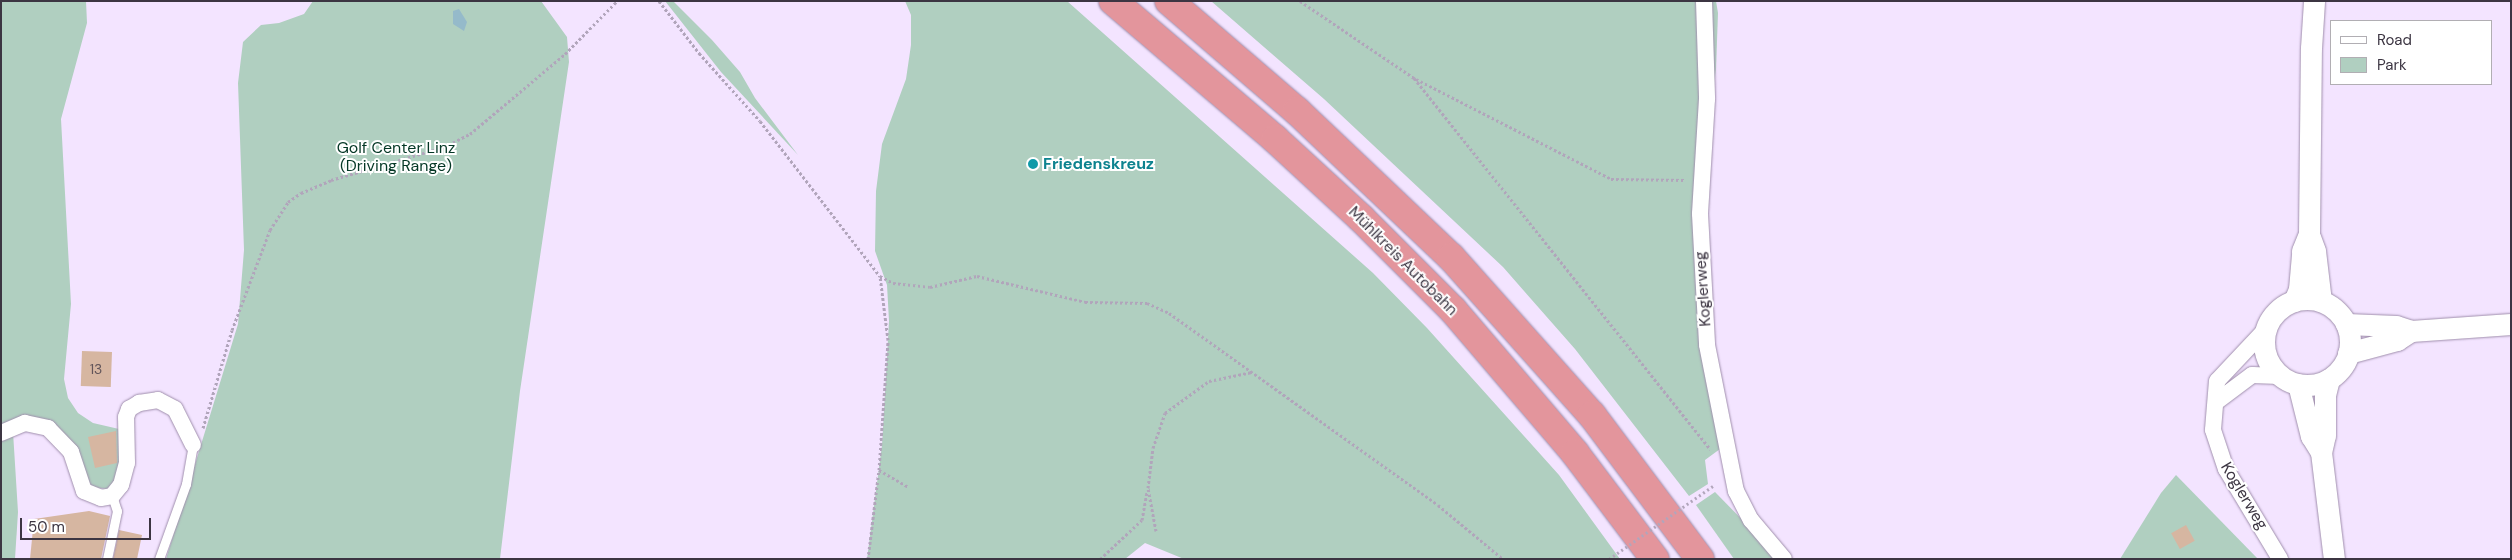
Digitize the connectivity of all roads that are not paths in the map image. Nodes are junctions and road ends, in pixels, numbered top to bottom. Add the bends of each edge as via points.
1 (1113, 1) edge
2 (1169, 1) edge
3 (1704, 1) edge
4 (2314, 1) edge
5 (2309, 234) junction
6 (2294, 301) junction
7 (2321, 301) junction
8 (2346, 324) junction
9 (2511, 324) edge
10 (2266, 329) junction
11 (2411, 331) junction
12 (2348, 353) junction
13 (2329, 379) junction
14 (2289, 380) junction
15 (2216, 402) junction
16 (1, 433) edge
17 (193, 445) joint
18 (2321, 452) junction
19 (112, 496) junction
20 (107, 559) edge
21 (159, 559) edge
22 (1655, 559) edge
23 (1700, 559) edge
24 (1784, 559) edge
25 (2280, 559) edge
26 (2334, 559) edge

1 - 22 highway, Mühlkreis Autobahn via 1282,146 1454,310 1575,453
2 - 23 highway via 1298,111 1451,257 1592,415
3 - 24 street, Koglerweg via 1707,90 1700,254 1706,336 1731,475 1742,505
4 - 5 street
5 - 6 street via 2302,251 2300,289
5 - 7 street via 2315,251
6 - 7 street
6 - 10 street via 2277,311
7 - 8 street via 2338,312
8 - 11 street via 2396,326
8 - 12 street via 2350,337
9 - 11 street
10 - 14 street via 2267,358
10 - 15 street, Koglerweg via 2221,376 2214,390
11 - 12 street via 2397,340
12 - 13 street via 2340,369
13 - 14 street via 2315,384
13 - 18 street
14 - 15 street via 2252,375
14 - 18 street via 2311,436
15 - 25 street, Koglerweg via 2214,430 2221,460
16 - 19 street via 25,423 48,428 70,452 84,491 101,498
17 - 19 street via 175,409 158,400 139,402 129,409 126,417 127,463 120,485
17 - 21 lane via 186,484
18 - 26 street
19 - 20 lane via 117,511

